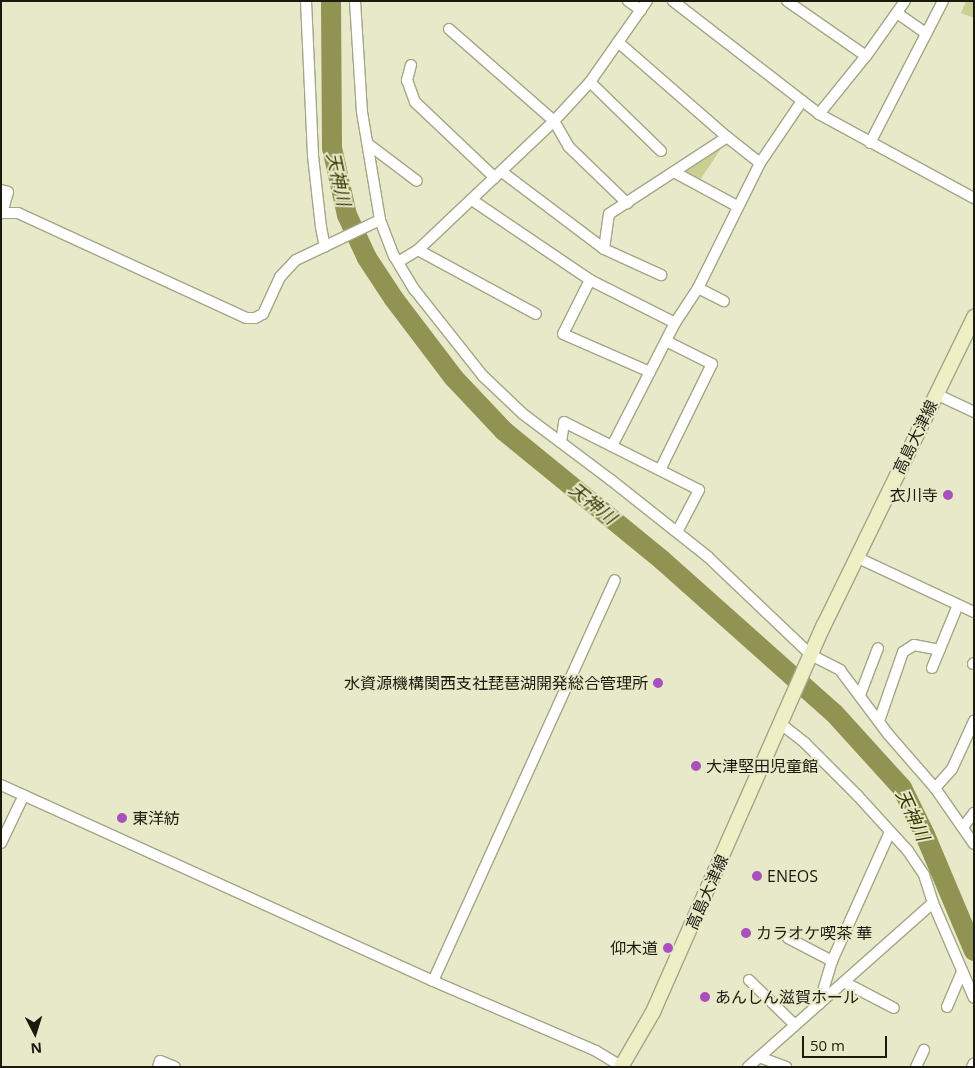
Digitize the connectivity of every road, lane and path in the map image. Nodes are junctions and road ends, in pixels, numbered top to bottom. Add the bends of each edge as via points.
1 (306, 1) edge
2 (356, 1) edge
3 (628, 1) edge
4 (673, 1) edge
5 (787, 1) edge
6 (905, 1) edge
7 (943, 1) edge
8 (644, 6) edge
9 (897, 12) junction
10 (449, 29) dead end
11 (926, 33) junction
12 (618, 42) junction
13 (866, 56) junction
14 (412, 65) dead end
15 (590, 82) junction
16 (802, 101) junction
17 (819, 114) junction
18 (554, 121) junction
19 (727, 137) junction
20 (870, 143) junction
21 (368, 144) junction
22 (661, 151) dead end
23 (760, 163) junction
24 (674, 172) junction
25 (498, 175) junction
26 (417, 180) dead end
27 (1, 190) edge
28 (974, 198) edge
29 (472, 200) junction
30 (627, 202) junction
31 (737, 206) junction
32 (2, 213) edge
33 (377, 221) junction
34 (325, 247) junction
35 (604, 249) junction
36 (418, 250) junction
37 (398, 262) junction
38 (661, 275) dead end
39 (590, 280) junction
40 (698, 288) junction
41 (724, 301) dead end
42 (536, 314) dead end
43 (974, 317) edge
44 (675, 323) junction
45 (666, 340) junction
46 (650, 372) junction
47 (936, 394) junction
48 (974, 412) edge
49 (561, 442) junction
50 (612, 446) junction
51 (660, 470) junction
52 (677, 532) junction
53 (856, 557) junction
54 (615, 580) dead end
55 (958, 605) junction
56 (974, 612) edge
57 (878, 648) dead end
58 (940, 650) junction
59 (808, 661) junction
60 (932, 668) dead end
61 (860, 695) junction
62 (784, 719) junction
63 (974, 721) edge
64 (879, 722) junction
65 (2, 788) edge
66 (935, 788) junction
67 (24, 795) junction
68 (974, 814) edge
69 (963, 827) junction
70 (890, 832) junction
71 (1, 843) edge
72 (974, 844) edge
73 (933, 903) junction
74 (788, 938) dead end
75 (832, 961) junction
76 (962, 971) junction
77 (749, 980) dead end
78 (433, 981) junction
79 (844, 982) junction
80 (974, 998) edge
81 (819, 1004) junction
82 (947, 1007) dead end
83 (894, 1008) dead end
84 (795, 1025) junction
85 (924, 1050) dead end
86 (759, 1057) junction
87 (974, 1063) edge
88 (621, 1066) edge
89 (158, 1067) edge
90 (175, 1067) edge
91 (748, 1067) edge
92 (786, 1067) edge
93 (916, 1067) edge
94 (972, 1067) edge

1 - 34 street via 314,156
2 - 21 street via 362,112
3 - 8 street
4 - 16 street
5 - 13 street
6 - 9 street
7 - 11 street
8 - 12 street
9 - 11 street
9 - 13 street
10 - 18 street
11 - 20 street
12 - 15 street
12 - 19 street
13 - 17 street
14 - 25 street via 407,80 415,102
15 - 18 street
15 - 22 street
16 - 17 street
16 - 23 street
17 - 20 street
18 - 25 street
18 - 30 street via 569,147
19 - 23 street
19 - 24 street
20 - 28 street
21 - 26 street
21 - 33 street
23 - 31 street
24 - 30 street
24 - 31 street
25 - 29 street
25 - 35 street
27 - 32 street via 8,192
29 - 36 street
29 - 39 street
30 - 35 street via 609,214
31 - 40 street
32 - 34 street via 18,213 246,318 263,314 286,268
33 - 34 street
33 - 37 street
35 - 38 street
36 - 37 street
36 - 42 street
37 - 49 street via 414,289 483,376 523,414
39 - 44 street
39 - 46 street via 563,334
40 - 41 street
40 - 44 street
43 - 47 main road, 高島大津線
44 - 45 street
45 - 46 street
45 - 51 street via 712,364
46 - 50 street
47 - 48 street
47 - 53 main road, 高島大津線
49 - 50 street via 564,422
49 - 52 street
50 - 51 street
51 - 52 street via 699,490
52 - 59 street via 708,558
53 - 55 street
53 - 59 main road, 高島大津線
54 - 78 street
55 - 56 street
55 - 58 street
57 - 61 street
58 - 60 street
58 - 64 street via 914,645 903,652
59 - 61 street via 840,670
59 - 62 main road
61 - 64 street
62 - 70 street
62 - 88 main road, 高島大津線 via 653,1012
63 - 66 street via 952,769
64 - 66 street
65 - 67 street
66 - 69 street
67 - 71 street
67 - 78 street
68 - 69 street
69 - 72 street
70 - 73 street via 924,875
70 - 75 street
73 - 76 street
73 - 79 street
74 - 75 street
75 - 81 street
76 - 80 street
76 - 82 street
77 - 84 street
78 - 88 street via 596,1051
79 - 81 street
79 - 83 street
81 - 84 street
84 - 86 street
85 - 93 street
86 - 91 street
86 - 92 street
87 - 94 street
89 - 90 street via 160,1061

